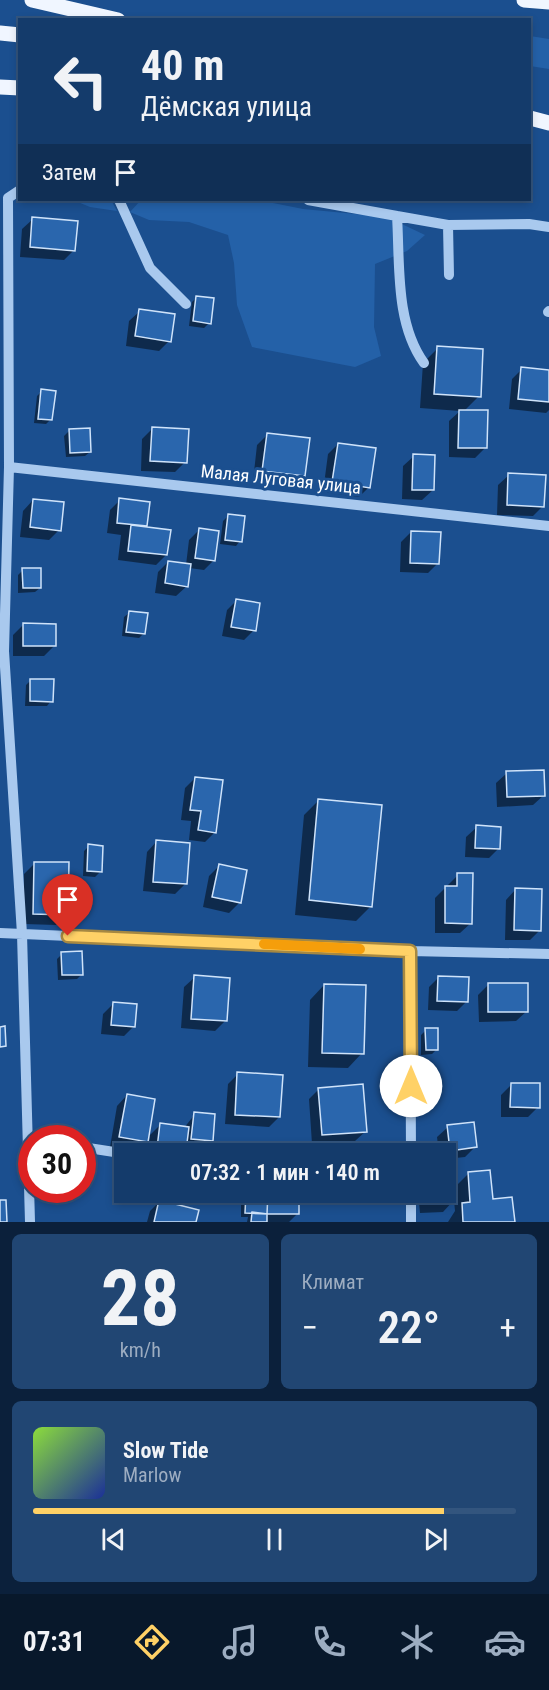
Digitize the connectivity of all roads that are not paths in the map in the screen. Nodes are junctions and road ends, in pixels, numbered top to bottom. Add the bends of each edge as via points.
1 (32, 0) edge
2 (524, 0) edge
3 (549, 2) edge
4 (109, 18) edge
5 (0, 33) edge
6 (18, 34) edge
7 (0, 87) edge
8 (18, 88) edge
9 (531, 118) edge
10 (531, 125) edge
11 (549, 125) edge
12 (18, 191) edge
13 (4, 197) edge
14 (119, 201) edge
15 (314, 201) edge
16 (397, 216) junction
17 (448, 225) junction
18 (549, 227) edge
19 (449, 275) dead end
20 (186, 304) dead end
21 (424, 363) dead end
22 (9, 467) junction
23 (549, 526) edge
24 (0, 933) edge
25 (22, 933) junction
26 (410, 951) junction
27 (549, 954) edge
28 (29, 1125) edge
29 (411, 1143) edge
30 (96, 1149) edge
31 (114, 1152) edge
32 (30, 1203) edge
33 (411, 1203) edge
34 (30, 1222) edge
35 (411, 1222) edge

1 - 4 main road
2 - 3 main road
5 - 6 main road
7 - 8 main road
9 - 11 main road
10 - 11 main road
12 - 13 street
13 - 22 street
14 - 20 street via 150,268
15 - 16 street
16 - 17 street
16 - 21 street via 402,301 412,346
17 - 18 street
17 - 19 street
22 - 23 street, Малая Луговая улица
22 - 25 street via 4,651
24 - 25 street
25 - 26 street
25 - 28 street
26 - 27 street
26 - 29 street
30 - 31 street
32 - 34 street
33 - 35 street

